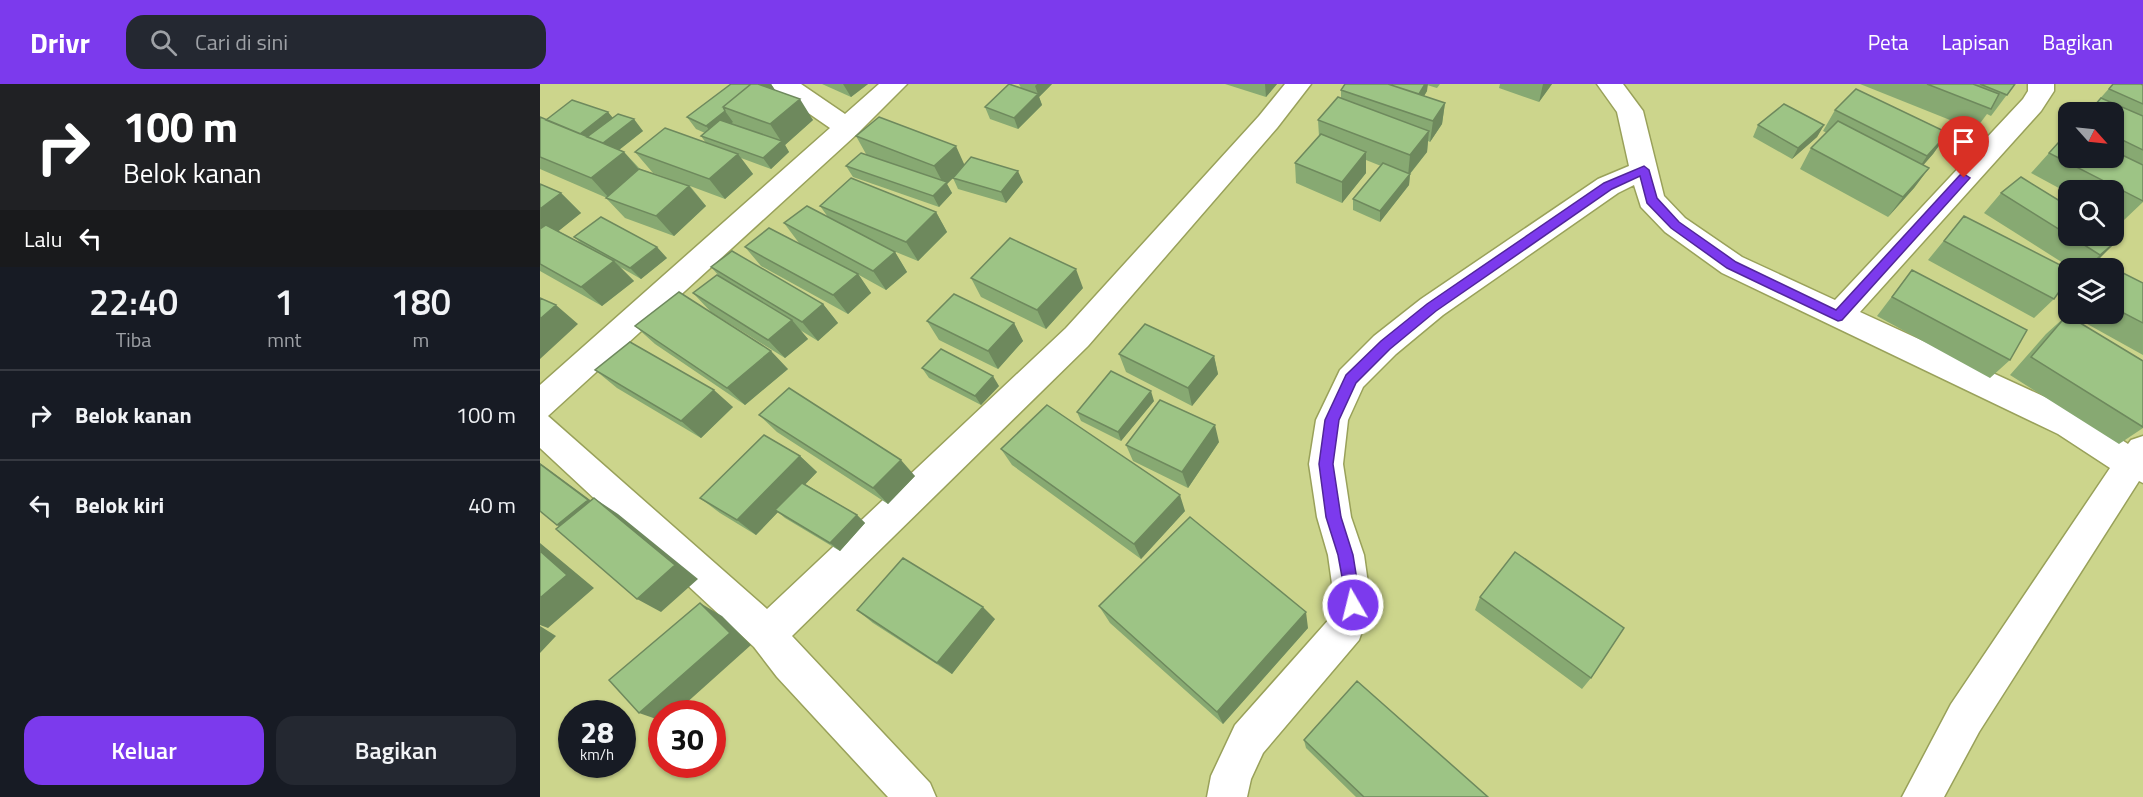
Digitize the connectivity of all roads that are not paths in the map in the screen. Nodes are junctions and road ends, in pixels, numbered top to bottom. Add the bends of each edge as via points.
1 (784, 84) edge
2 (894, 84) edge
3 (1298, 84) edge
4 (1610, 84) edge
5 (2041, 84) edge
6 (848, 128) junction
7 (1644, 170) junction
8 (1838, 316) junction
9 (540, 405) edge
10 (540, 427) edge
11 (2139, 461) edge
12 (767, 634) junction
13 (916, 797) edge
14 (1227, 797) edge
15 (1922, 797) edge

1 - 6 street
2 - 6 street
3 - 12 street via 1077,338
4 - 7 street via 1630,111
5 - 8 street via 2032,105
6 - 9 street
7 - 8 street via 1652,200 1675,225 1731,265
7 - 14 street via 1608,186 1431,307 1351,379 1332,420 1326,464 1353,605 1346,627 1249,739 1231,776
8 - 11 street via 2070,424
10 - 12 street
11 - 15 street via 1965,718
12 - 13 street via 790,664

